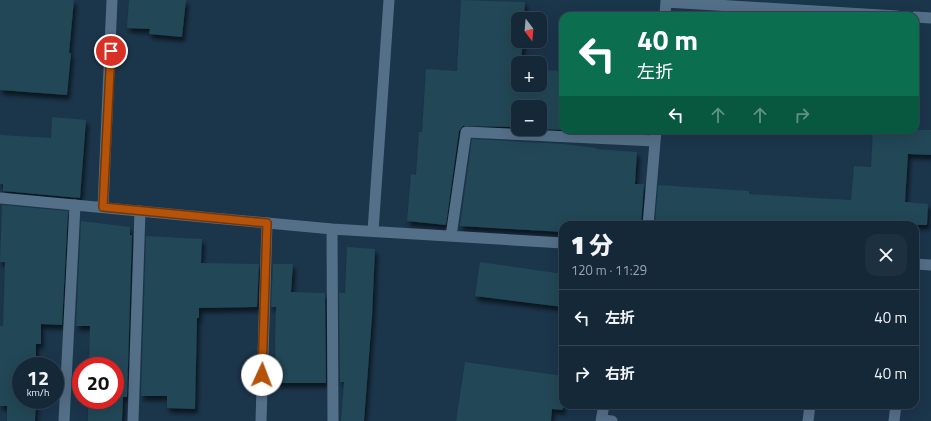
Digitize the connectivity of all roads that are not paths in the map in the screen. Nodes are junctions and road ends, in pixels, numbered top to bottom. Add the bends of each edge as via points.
1 (112, 0) edge
2 (389, 0) edge
3 (666, 1) edge
4 (665, 12) edge
5 (835, 12) edge
6 (919, 17) edge
7 (931, 18) edge
8 (559, 133) edge
9 (592, 134) edge
10 (655, 135) edge
11 (0, 198) edge
12 (75, 205) junction
13 (103, 207) junction
14 (140, 211) junction
15 (648, 221) edge
16 (267, 223) junction
17 (332, 229) junction
18 (373, 231) junction
19 (451, 236) junction
20 (559, 243) edge
21 (931, 265) edge
22 (919, 266) edge
23 (604, 409) edge
24 (810, 409) edge
25 (896, 409) edge
26 (64, 421) edge
27 (133, 421) edge
28 (261, 421) edge
29 (333, 421) edge
30 (605, 421) edge
31 (808, 421) edge
32 (894, 421) edge

1 - 13 street
2 - 18 street
3 - 4 street
3 - 5 street
6 - 7 street
8 - 19 street via 466,132
9 - 10 street
10 - 15 street
11 - 12 street
12 - 13 street
12 - 26 street
13 - 14 street
14 - 16 street
14 - 27 street
16 - 17 street
16 - 28 street
17 - 18 street
17 - 29 street
18 - 19 street
19 - 20 street
21 - 22 street
23 - 30 street
24 - 31 street
25 - 32 street

